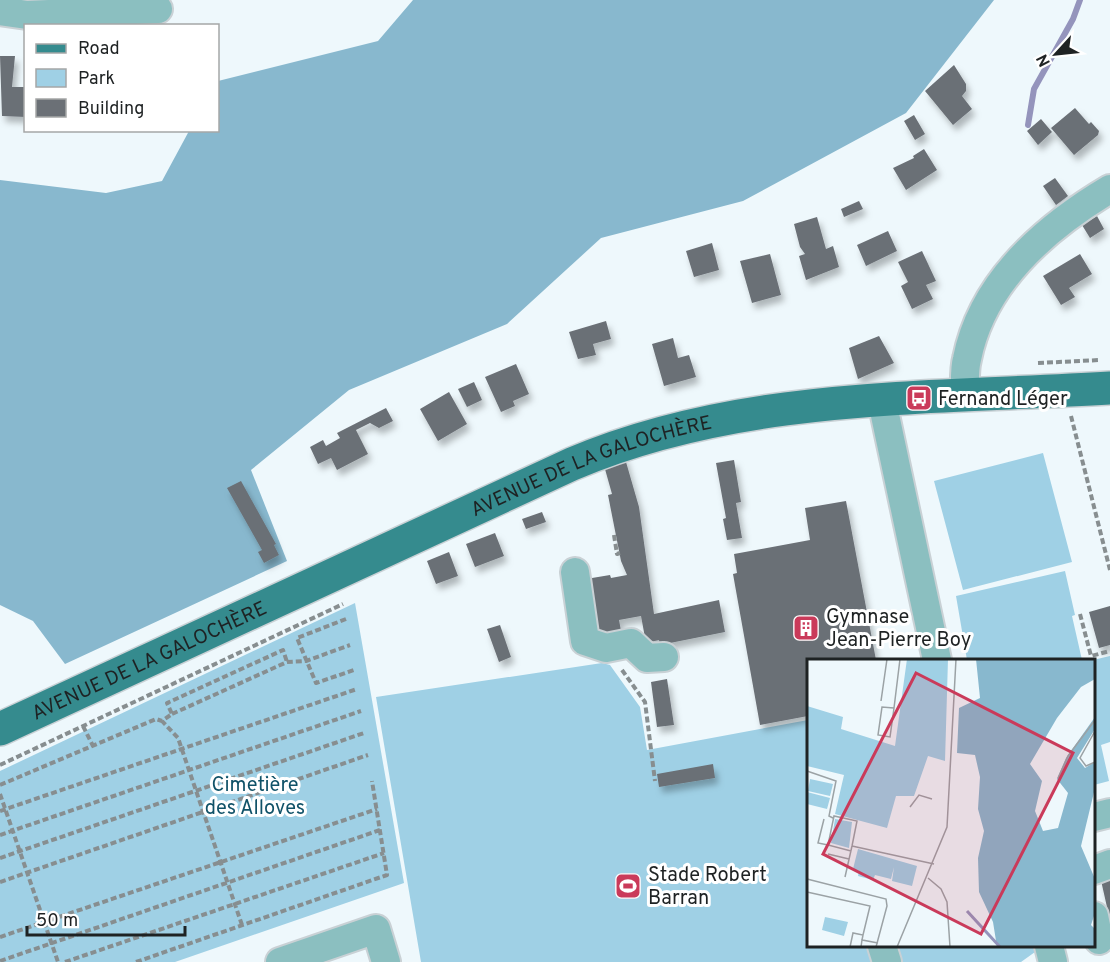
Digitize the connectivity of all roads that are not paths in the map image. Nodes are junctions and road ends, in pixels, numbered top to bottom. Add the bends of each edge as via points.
1 (158, 9) dead end
2 (0, 11) edge
3 (1110, 189) edge
4 (1110, 388) edge
5 (965, 395) junction
6 (882, 401) junction
7 (575, 572) dead end
8 (664, 657) dead end
9 (937, 659) edge
10 (0, 729) edge
11 (1110, 813) edge
12 (1095, 817) edge
13 (1110, 864) edge
14 (1095, 870) edge
15 (882, 947) edge
16 (1049, 947) edge
17 (280, 962) edge
18 (386, 962) edge
19 (886, 962) edge
20 (1053, 962) edge

1 - 2 street via 27,15
3 - 5 street via 1036,241 1002,282 975,332 966,359
4 - 5 main road, AVENUE DE LA GALOCHÈRE via 1072,375
5 - 6 main road, AVENUE DE LA GALOCHÈRE
6 - 9 street
6 - 10 main road, AVENUE DE LA GALOCHÈRE via 734,416 669,429 612,447
7 - 8 street via 585,641 606,648 631,643 647,658
11 - 12 street
13 - 14 street
15 - 19 street
16 - 20 street
17 - 18 street via 376,929

